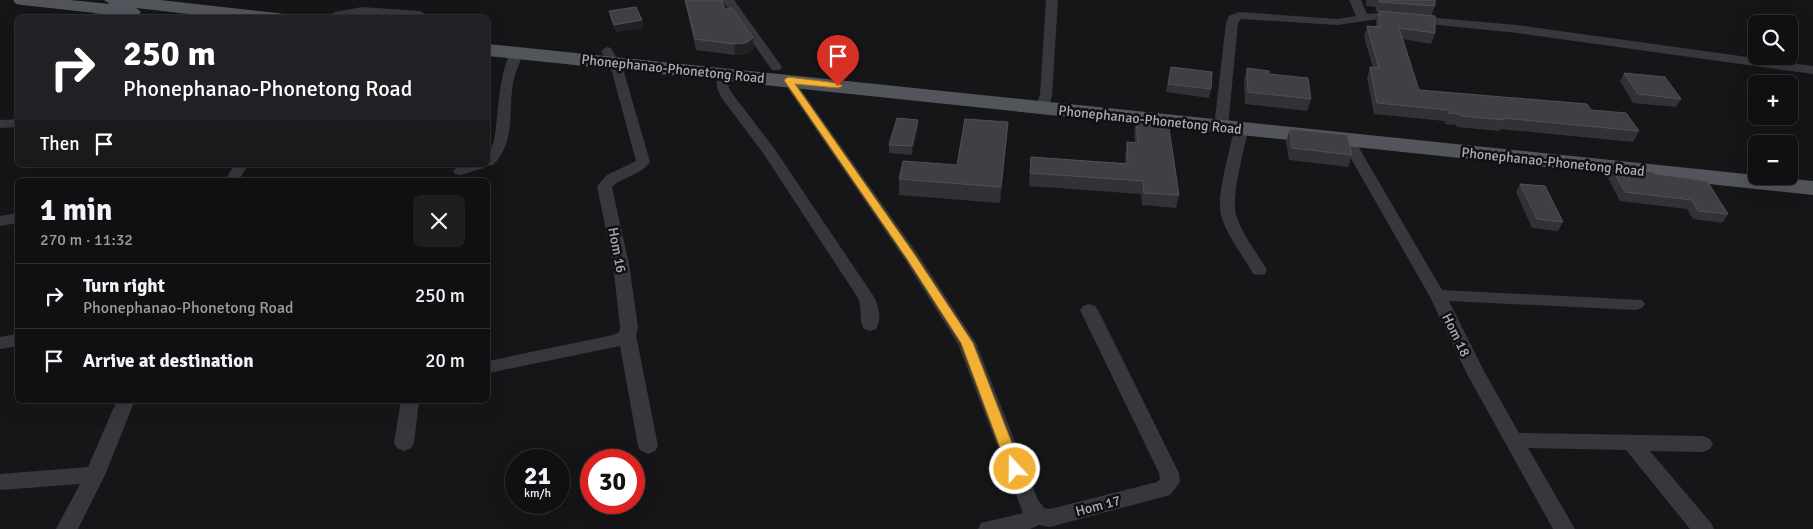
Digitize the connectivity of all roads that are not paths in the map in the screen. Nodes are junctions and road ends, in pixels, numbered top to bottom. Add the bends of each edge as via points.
1 (22, 0) edge
2 (728, 0) edge
3 (1052, 0) edge
4 (1355, 0) edge
5 (104, 9) edge
6 (156, 15) edge
7 (220, 15) edge
8 (336, 15) edge
9 (422, 15) edge
10 (1363, 18) junction
11 (490, 39) edge
12 (490, 50) edge
13 (517, 53) junction
14 (611, 58) junction
15 (1813, 70) edge
16 (722, 74) junction
17 (782, 74) junction
18 (1044, 101) junction
19 (15, 123) edge
20 (0, 124) edge
21 (1228, 124) junction
22 (1348, 141) junction
23 (490, 161) edge
24 (240, 167) edge
25 (473, 167) edge
26 (460, 171) dead end
27 (1748, 171) edge
28 (1798, 176) edge
29 (233, 178) edge
30 (1813, 178) edge
31 (1813, 188) edge
32 (15, 218) edge
33 (0, 221) edge
34 (1259, 270) dead end
35 (1437, 295) junction
36 (1636, 304) dead end
37 (1089, 310) dead end
38 (870, 325) dead end
39 (627, 334) junction
40 (15, 340) edge
41 (0, 343) edge
42 (490, 367) edge
43 (125, 403) edge
44 (410, 403) edge
45 (1513, 440) junction
46 (1631, 442) junction
47 (404, 443) dead end
48 (1702, 444) dead end
49 (648, 446) dead end
50 (95, 475) junction
51 (0, 482) edge
52 (1038, 516) junction
53 (67, 529) edge
54 (989, 529) edge
55 (1564, 529) edge
56 (1703, 529) edge

1 - 5 main road
2 - 17 street
3 - 18 street
4 - 10 street
5 - 6 main road
5 - 7 main road
8 - 9 street via 362,10
10 - 15 street via 1378,16 1517,29
10 - 21 street via 1312,22 1252,15 1235,17 1232,23
11 - 14 main road, Phonephanao-Phonetong Road
12 - 13 main road, Phonephanao-Phonetong Road
13 - 14 main road, Phonephanao-Phonetong Road
13 - 23 street via 507,82 501,137 495,157
14 - 16 main road, Phonephanao-Phonetong Road
14 - 17 main road, Phonephanao-Phonetong Road
14 - 39 street, Hom 16 via 643,162 633,172 608,181 604,186 621,264 629,327
16 - 17 main road, Phonephanao-Phonetong Road
16 - 38 street via 723,88 728,97 769,151 866,297 870,305
17 - 18 main road, Phonephanao-Phonetong Road
17 - 52 street via 912,257 967,343 1029,505
18 - 21 main road, Phonephanao-Phonetong Road
19 - 20 street
21 - 22 main road, Phonephanao-Phonetong Road
21 - 27 main road, Phonephanao-Phonetong Road
21 - 34 street via 1228,213
22 - 31 main road, Phonephanao-Phonetong Road
22 - 35 street, Hom 18
24 - 29 street
25 - 26 street
28 - 30 main road
32 - 33 street
35 - 36 street
35 - 45 street, Hom 18
37 - 52 street, Hom 17 via 1169,473 1170,482 1163,489 1050,518
39 - 42 street via 613,342
39 - 49 street
40 - 41 street
43 - 50 street
44 - 47 street
45 - 46 street
45 - 55 street, Hom 18
46 - 48 street
46 - 56 street
50 - 51 street
50 - 53 street
52 - 54 street via 1018,525

